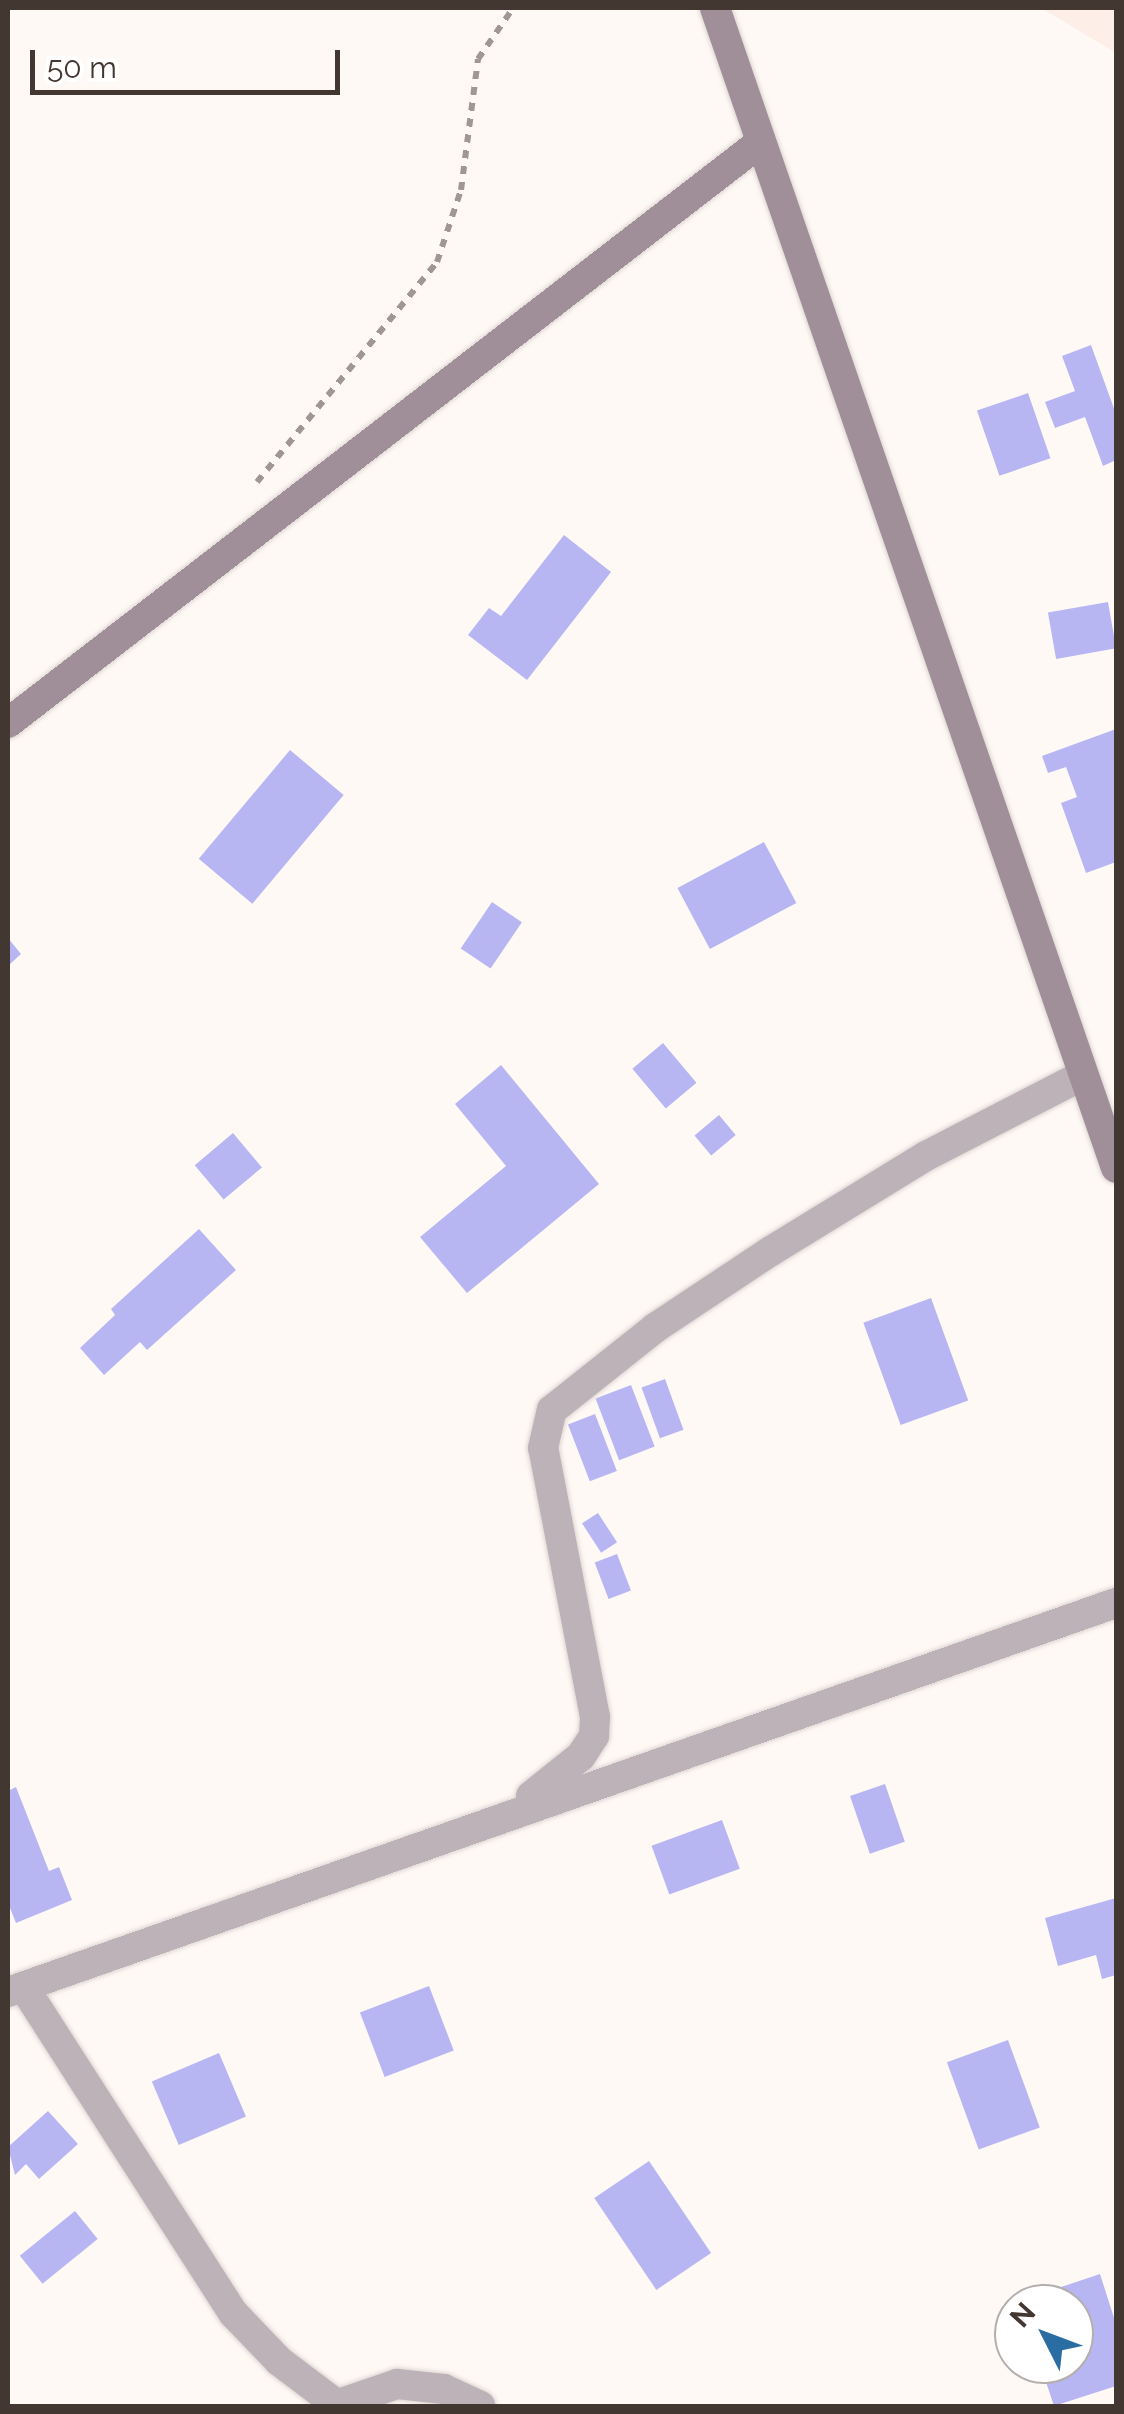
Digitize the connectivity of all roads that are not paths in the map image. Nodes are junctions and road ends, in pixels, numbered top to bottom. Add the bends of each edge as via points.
1 (714, 8) edge
2 (758, 144) junction
3 (8, 720) edge
4 (1083, 1075) junction
5 (1116, 1168) edge
6 (1116, 1602) edge
7 (509, 1813) junction
8 (16, 1990) edge
9 (334, 2406) edge
10 (480, 2406) edge

1 - 2 main road
2 - 3 main road
2 - 4 main road
4 - 5 main road
4 - 7 street via 926,1156 770,1251 654,1328 552,1410 544,1448 570,1565 594,1736 570,1765
6 - 7 street
7 - 8 street
8 - 9 street via 234,2314
9 - 10 street via 397,2384 444,2389

